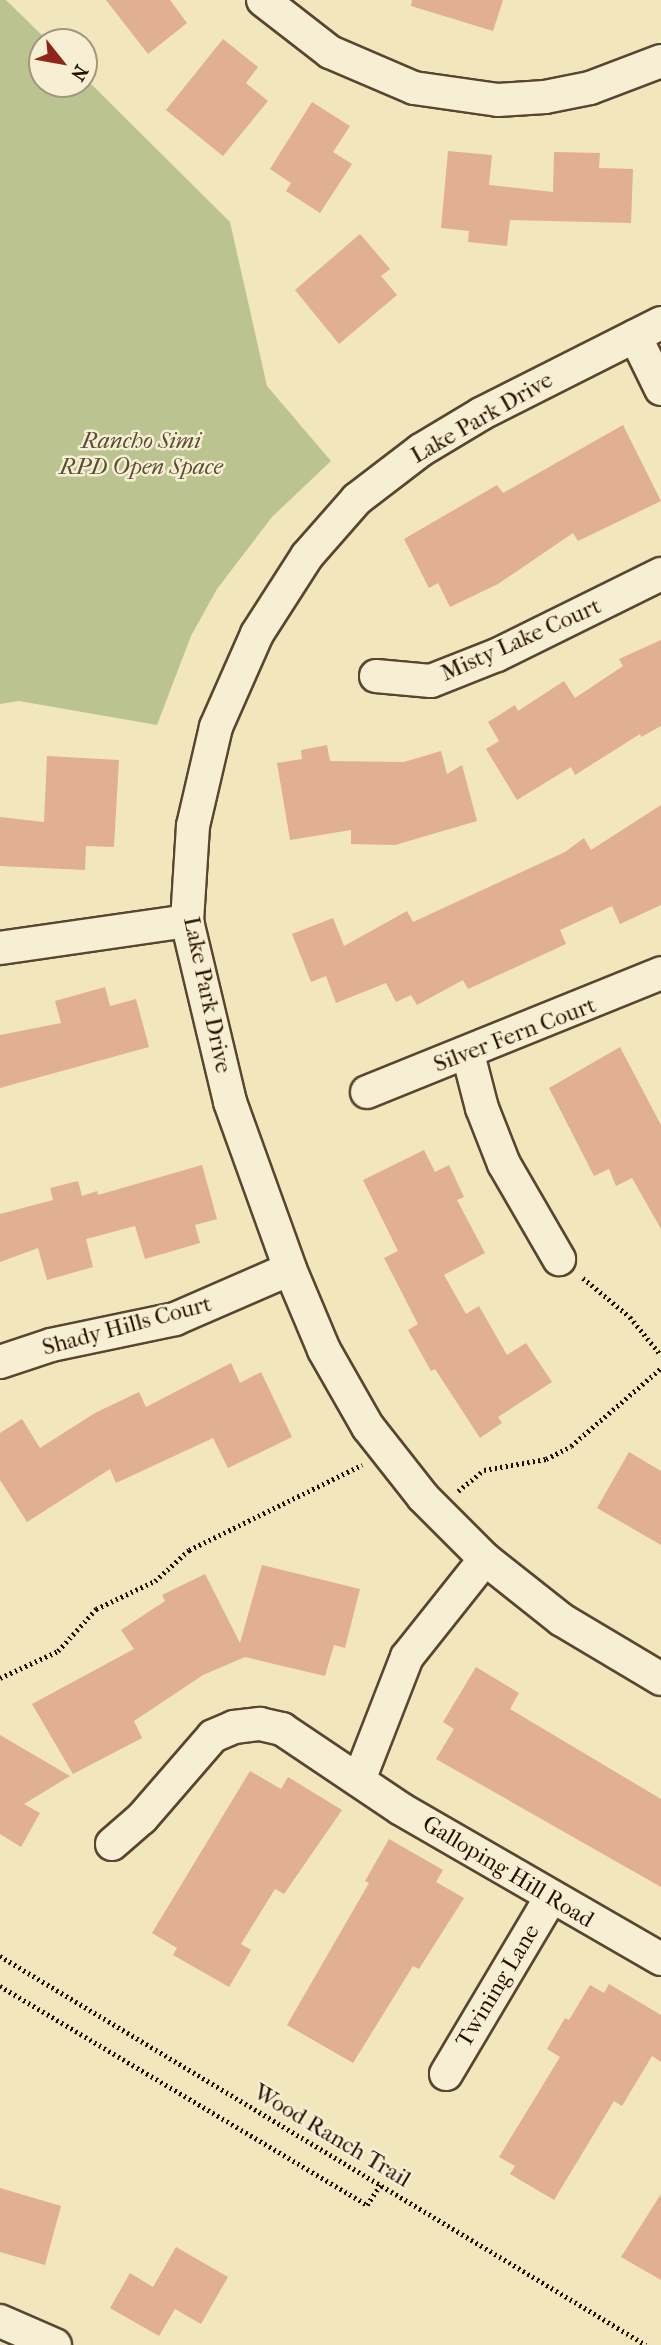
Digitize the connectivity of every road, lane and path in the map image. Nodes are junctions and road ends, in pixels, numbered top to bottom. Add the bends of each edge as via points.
1 (263, 0) edge
2 (661, 61) edge
3 (648, 330) edge
4 (661, 389) edge
5 (661, 575) edge
6 (376, 677) dead end
7 (187, 921) junction
8 (0, 948) edge
9 (661, 973) edge
10 (468, 1054) junction
11 (367, 1092) dead end
12 (559, 1259) joint
13 (290, 1269) junction
14 (661, 1355) edge
15 (0, 1363) edge
16 (661, 1368) edge
17 (385, 1448) junction
18 (438, 1512) junction
19 (485, 1559) junction
20 (0, 1678) edge
21 (661, 1679) edge
22 (359, 1780) junction
23 (112, 1844) dead end
24 (550, 1899) junction
25 (0, 1956) edge
26 (661, 1959) edge
27 (0, 1986) edge
28 (446, 2074) dead end
29 (380, 2185) junction
30 (0, 2321) edge
31 (55, 2345) edge
32 (646, 2345) edge

1 - 2 street via 330,52 414,88 498,100 545,97 590,88
3 - 4 street
3 - 7 street, Lake Park Drive via 481,414 421,450 357,499 307,556 257,634 216,727 193,826
5 - 6 street, Misty Lake Court via 497,655 431,681
7 - 8 street
7 - 13 street, Lake Park Drive via 230,1102
9 - 10 street, Silver Fern Court
10 - 11 street, Silver Fern Court
10 - 12 street via 504,1164
12 - 14 path via 630,1317
13 - 15 street, Shady Hills Court via 175,1319 51,1345
13 - 17 street, Lake Park Drive via 324,1350
16 - 18 path via 571,1446 546,1459 484,1470
17 - 18 street, Lake Park Drive
17 - 20 path via 335,1482 189,1550 155,1581 96,1609 58,1651
18 - 19 street, Lake Park Drive
19 - 21 street, Lake Park Drive via 562,1620
19 - 22 street via 407,1657
22 - 23 street, Galloping Hill Road via 282,1728 260,1724 234,1727 213,1736 192,1756 142,1818
22 - 24 street, Galloping Hill Road
24 - 26 street, Galloping Hill Road
24 - 28 street, Twining Lane
25 - 29 path, Wood Ranch Trail
27 - 29 path via 367,2205
29 - 32 path, Wood Ranch Trail
30 - 31 street

